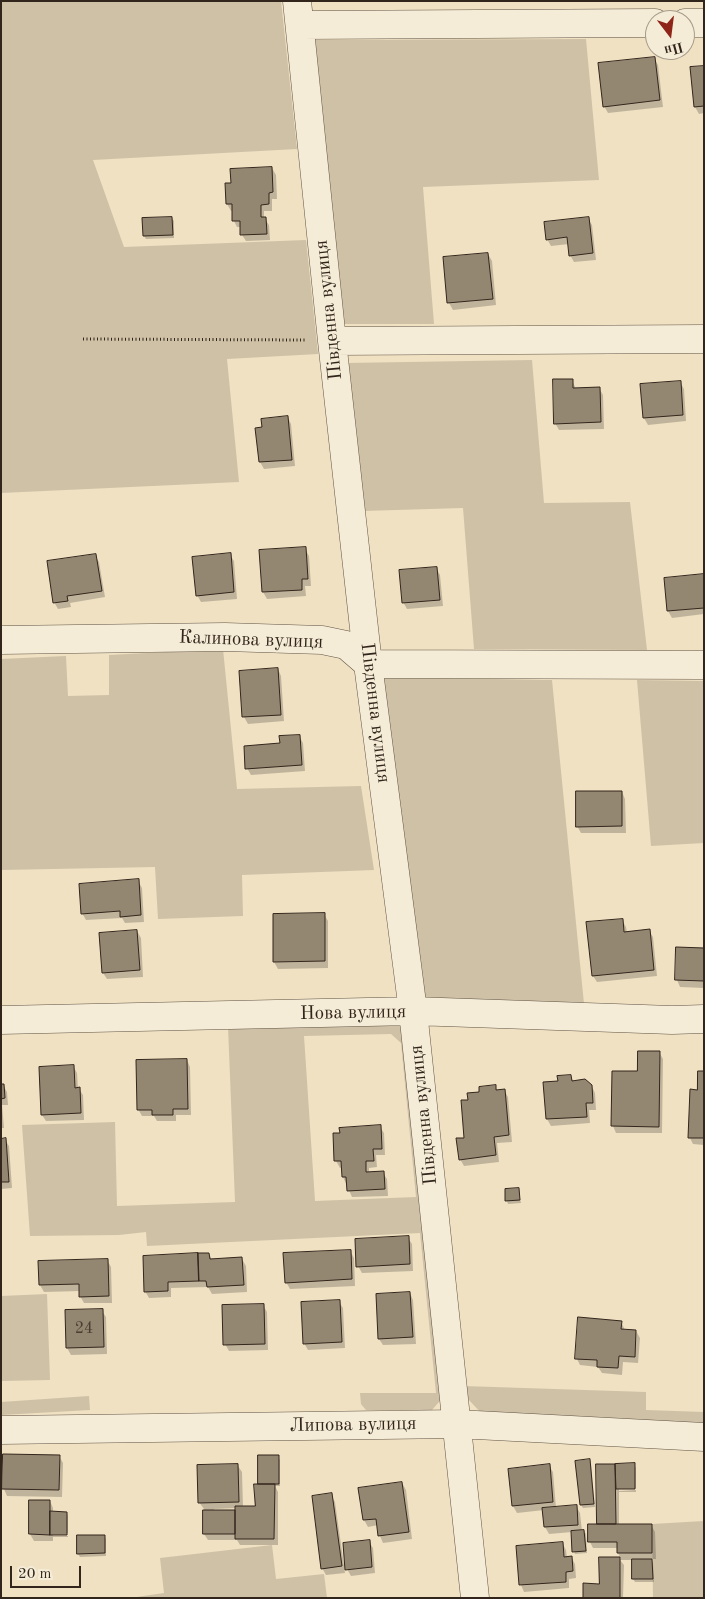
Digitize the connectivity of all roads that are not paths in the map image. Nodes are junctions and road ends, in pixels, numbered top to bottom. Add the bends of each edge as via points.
1 (299, 13) edge
2 (645, 23) edge
3 (704, 339) edge
4 (332, 341) junction
5 (1, 640) edge
6 (368, 664) junction
7 (704, 665) edge
8 (413, 1011) junction
9 (704, 1019) edge
10 (1, 1020) edge
11 (457, 1424) junction
12 (1, 1430) edge
13 (704, 1437) edge
14 (475, 1598) edge

1 - 2 street
1 - 4 street, Південна вулиця
3 - 4 street
4 - 6 street, Південна вулиця
5 - 6 street, Калинова вулиця via 225,637 322,640 346,645
6 - 7 street
6 - 8 street, Південна вулиця
8 - 9 street, Нова вулиця
8 - 10 street, Нова вулиця
8 - 11 street, Південна вулиця
11 - 12 street, Липова вулиця
11 - 13 street, Липова вулиця
11 - 14 street, Південна вулиця

